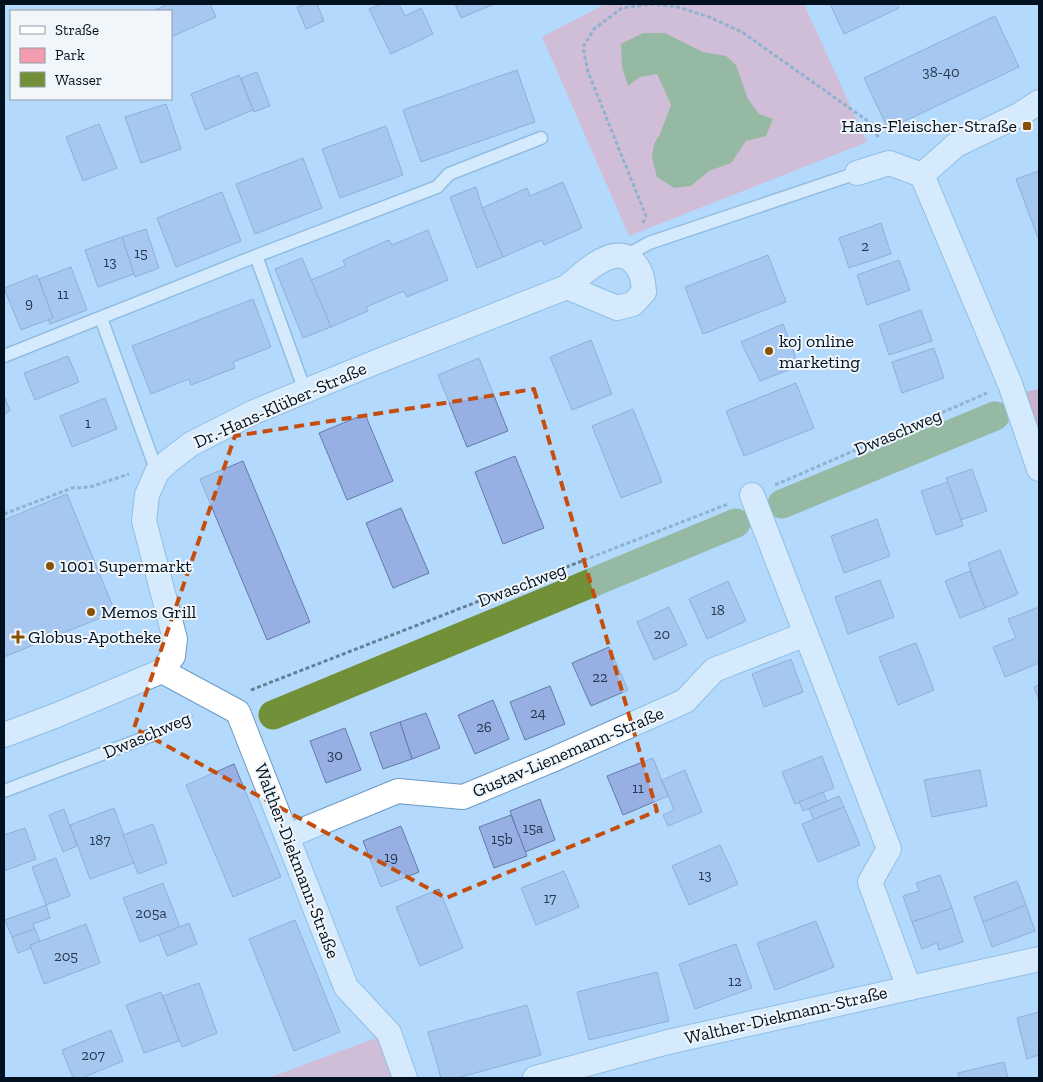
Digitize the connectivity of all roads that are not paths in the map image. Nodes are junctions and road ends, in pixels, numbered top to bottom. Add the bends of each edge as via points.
1 (1039, 102) edge
2 (541, 138) dead end
3 (858, 173) joint
4 (922, 176) junction
5 (256, 256) junction
6 (626, 256) junction
7 (567, 288) junction
8 (101, 318) junction
9 (4, 356) edge
10 (305, 391) junction
11 (1039, 469) edge
12 (157, 472) junction
13 (752, 495) road end
14 (806, 634) junction
15 (162, 671) junction
16 (4, 735) edge
17 (152, 735) road end
18 (4, 792) edge
19 (288, 836) junction
20 (1039, 959) edge
21 (909, 988) junction
22 (406, 1078) edge
23 (535, 1078) edge

1 - 4 street via 956,145
2 - 5 lane via 449,174 437,187
3 - 4 street via 889,163
3 - 6 lane via 649,243
4 - 11 street via 1010,384
5 - 8 lane
5 - 10 lane
6 - 7 street, Dr.-Hans-Klüber-Straße via 612,256 598,262
6 - 7 street via 643,277 644,292 634,304 617,308
7 - 10 street, Dr.-Hans-Klüber-Straße
8 - 9 lane
8 - 12 lane
10 - 12 street, Dr.-Hans-Klüber-Straße via 191,444
12 - 15 street, Dr.-Hans-Klüber-Straße via 147,495 144,521 175,638 173,656
13 - 14 street
14 - 19 street, Gustav-Lienemann-Straße via 714,670 685,701 463,797 398,791
14 - 21 street via 890,849 870,882
15 - 16 street
15 - 19 street, Walther-Diekmann-Straße via 238,712
17 - 18 lane, Dwaschweg
19 - 22 street, Walther-Diekmann-Straße via 346,987 389,1033
20 - 21 street, Walther-Diekmann-Straße
21 - 23 street, Walther-Diekmann-Straße via 668,1042

